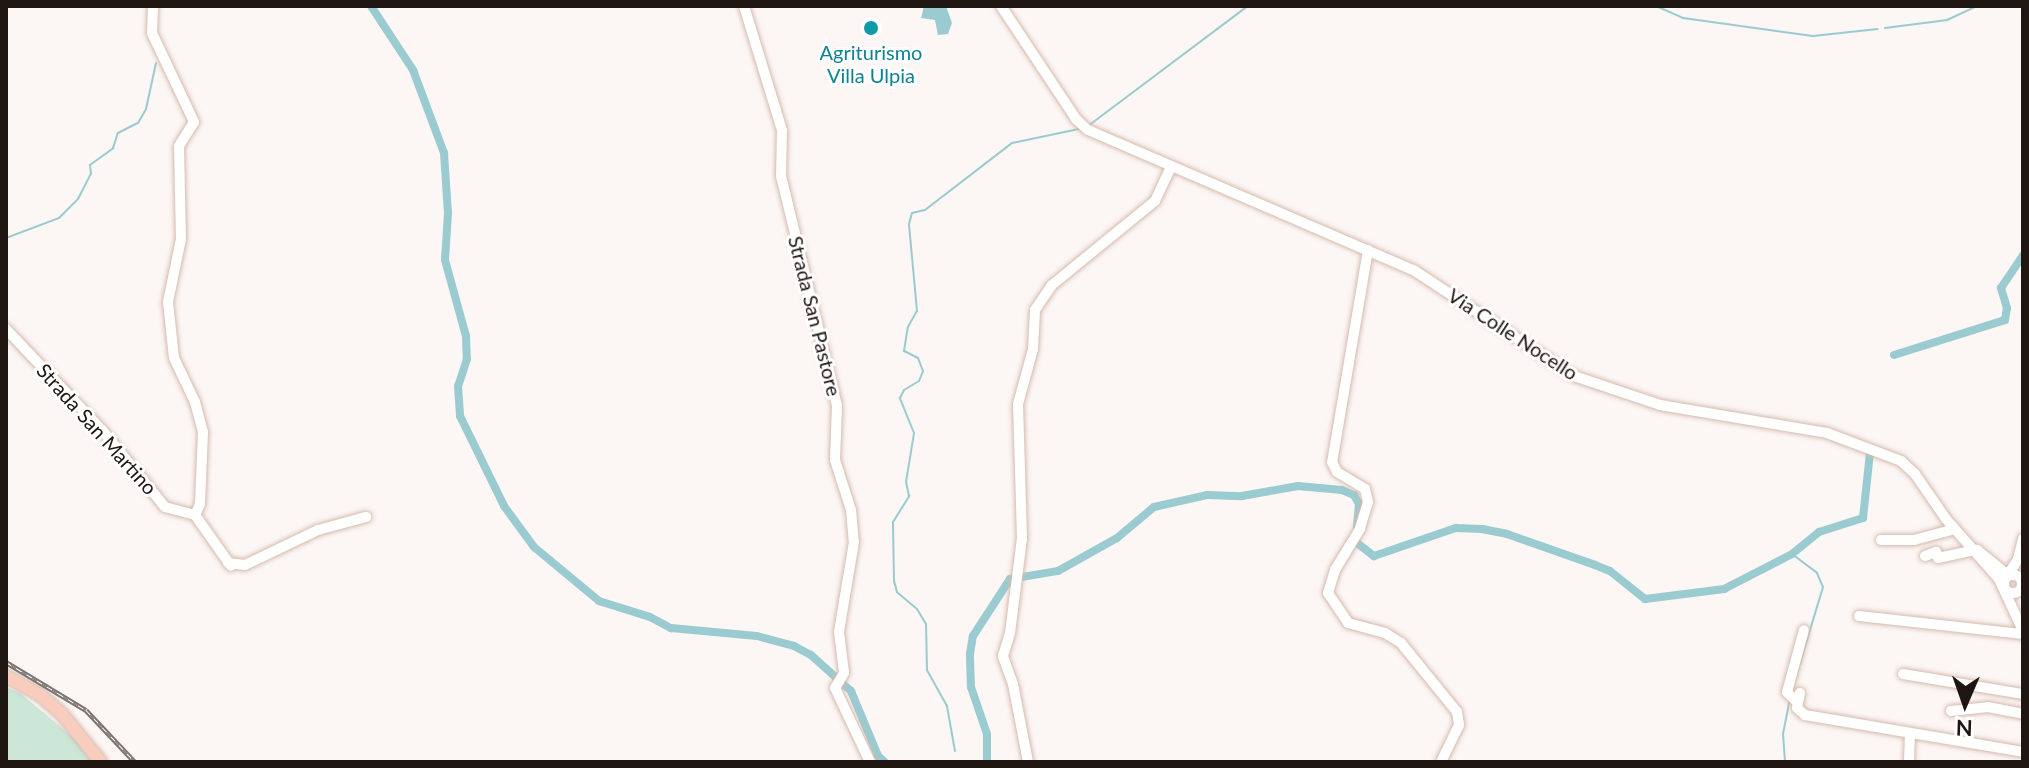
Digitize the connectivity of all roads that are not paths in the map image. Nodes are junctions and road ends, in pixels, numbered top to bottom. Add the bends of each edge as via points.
1 (153, 6) edge
2 (744, 6) edge
3 (1001, 6) edge
4 (1171, 167) junction
5 (1368, 250) junction
6 (6, 329) edge
7 (1365, 489) junction
8 (1378, 497) dead end
9 (195, 515) junction
10 (366, 517) dead end
11 (1955, 529) junction
12 (2023, 539) edge
13 (1881, 540) dead end
14 (1977, 550) junction
15 (1925, 556) dead end
16 (2008, 575) junction
17 (2023, 575) edge
18 (2022, 582) edge
19 (2005, 589) junction
20 (2023, 592) edge
21 (1859, 616) dead end
22 (1804, 630) dead end
23 (2023, 633) edge
24 (1903, 674) dead end
25 (6, 676) edge
26 (2023, 694) edge
27 (1951, 711) dead end
28 (2023, 714) edge
29 (1910, 733) junction
30 (2023, 752) edge
31 (101, 762) edge
32 (870, 762) edge
33 (1028, 762) edge
34 (1441, 762) edge
35 (1909, 762) edge

1 - 9 street via 152,33 194,122 179,146 182,219 168,302 174,358 203,432
2 - 32 street, Strada San Pastore via 782,130 781,176 837,406 835,459 851,510 854,542 839,632 843,675 836,686
3 - 4 street, Via Colle Nocello via 1081,125
4 - 5 street, Via Colle Nocello
4 - 33 street via 1157,199 1052,285 1036,307 1033,349 1017,411 1022,538 1003,657
5 - 7 street via 1332,462 1337,472
5 - 11 street, Via Colle Nocello via 1434,282 1559,367 1593,384 1673,408 1827,433 1897,459
6 - 9 street, Strada San Martino via 102,430 165,507
7 - 8 street
7 - 34 street via 1368,502 1362,522 1335,570 1328,595 1348,623 1401,643 1457,712 1459,725
9 - 10 street via 231,567 318,530
11 - 13 street via 1914,540
11 - 14 street, Via Colle Nocello
12 - 16 street
14 - 15 street
14 - 16 street
14 - 19 street, Via Colle Nocello
16 - 18 street
16 - 19 street
17 - 18 street
18 - 19 street via 2017,592
18 - 20 street
19 - 23 street, Via Colle Nocello
21 - 23 street
22 - 29 street via 1787,692 1798,698 1797,710
24 - 26 street
25 - 31 main road via 61,713
27 - 28 street via 1988,707
29 - 30 street
29 - 35 street

